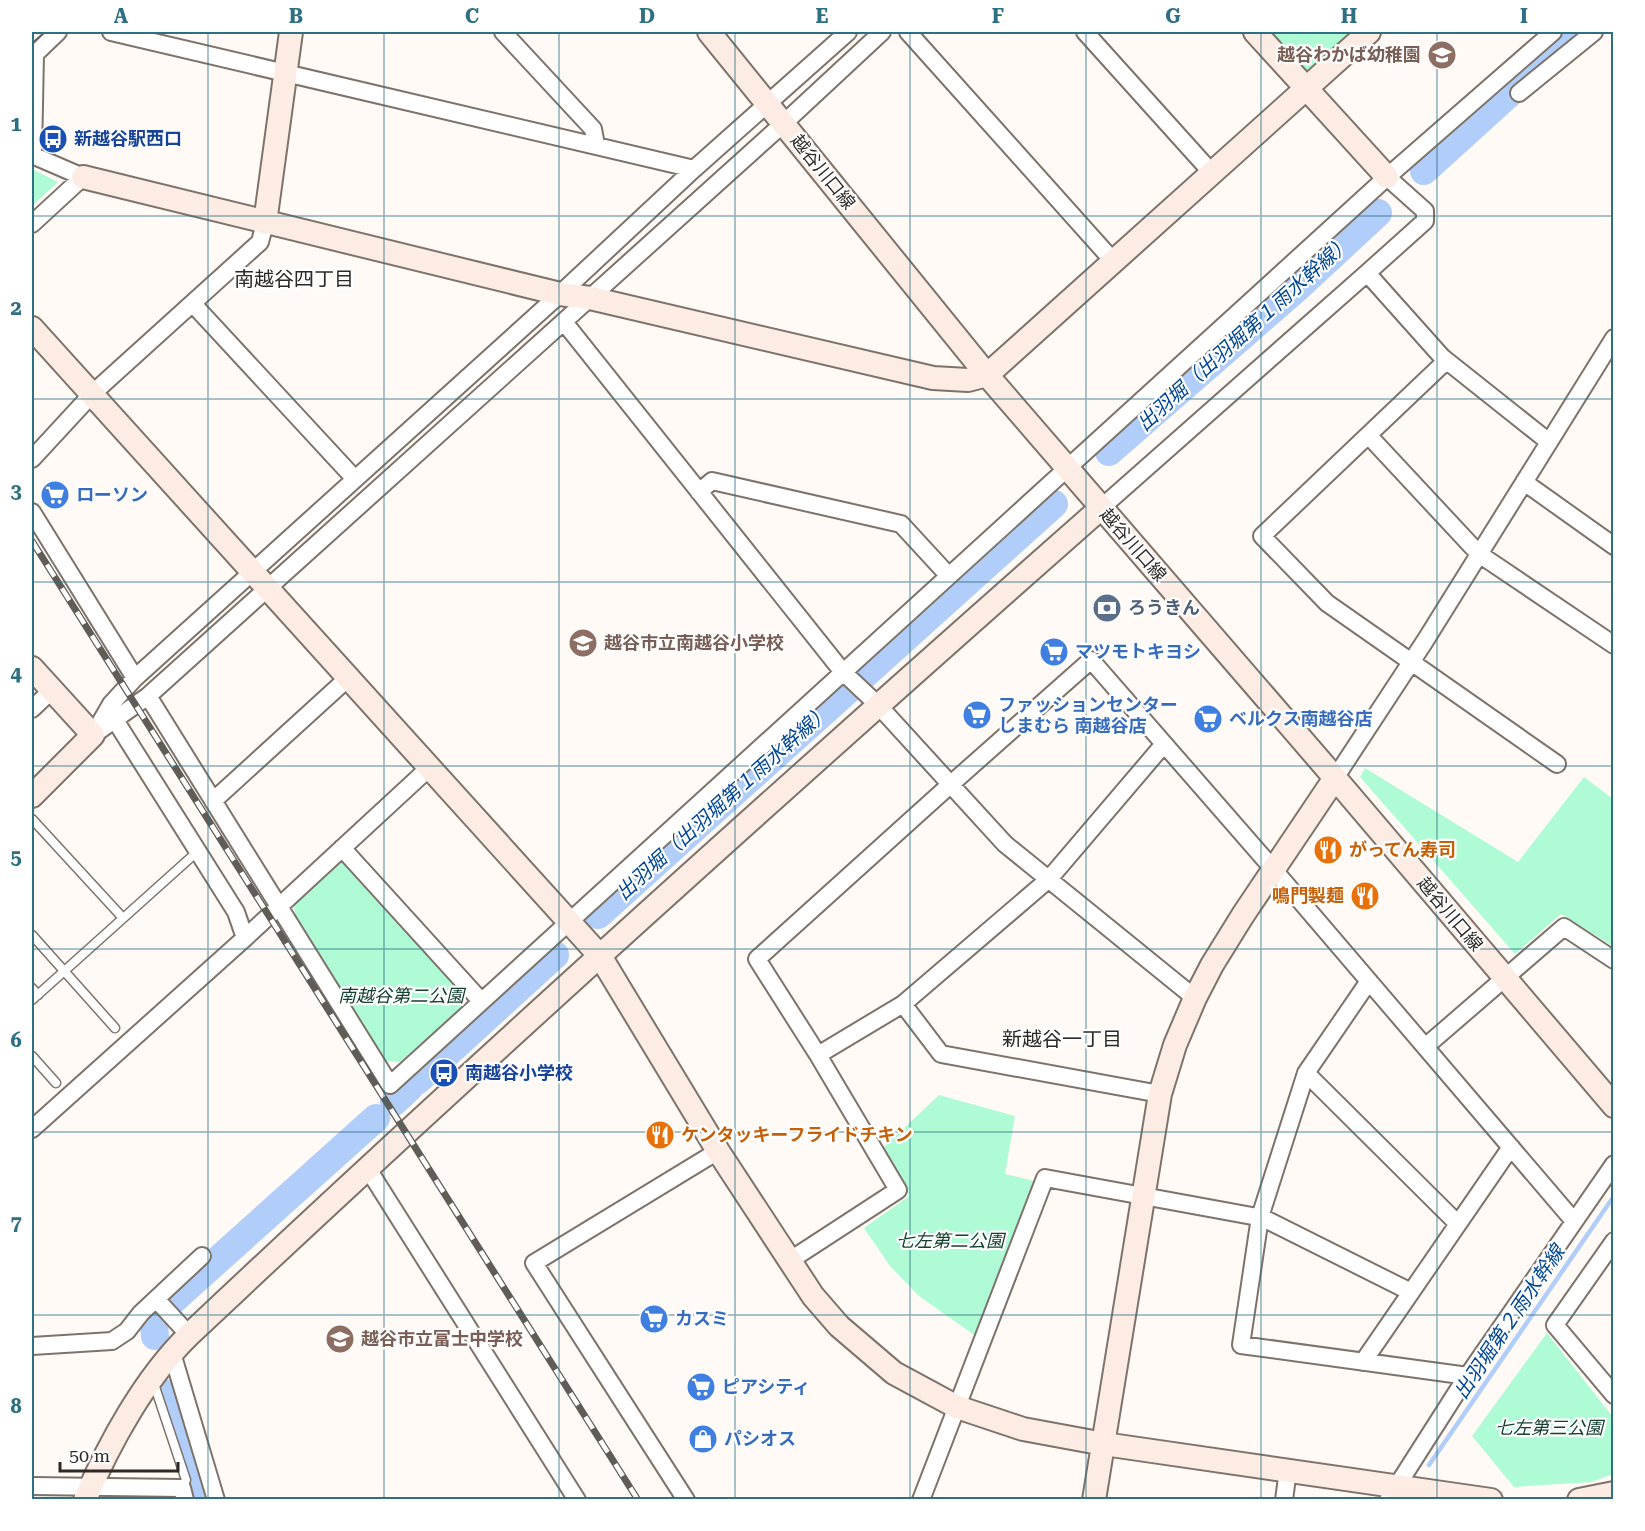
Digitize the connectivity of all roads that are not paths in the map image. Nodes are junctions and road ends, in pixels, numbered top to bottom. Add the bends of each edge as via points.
1 (58, 32) edge
2 (111, 32) edge
3 (291, 32) edge
4 (502, 32) edge
5 (709, 32) edge
6 (848, 32) edge
7 (882, 32) edge
8 (908, 32) edge
9 (1085, 32) edge
10 (1255, 32) edge
11 (1369, 32) edge
12 (1553, 32) edge
13 (1594, 32) edge
14 (286, 72) junction
15 (1306, 88) junction
16 (1519, 93) dead end
17 (768, 104) junction
18 (784, 123) junction
19 (596, 145) junction
20 (32, 155) edge
21 (694, 168) junction
22 (1212, 173) junction
23 (83, 177) junction
24 (1387, 177) junction
25 (265, 223) junction
26 (32, 224) edge
27 (1114, 262) junction
28 (1367, 273) junction
29 (560, 294) junction
30 (590, 298) junction
31 (193, 304) junction
32 (564, 322) junction
33 (32, 328) edge
34 (1614, 338) edge
35 (1446, 361) junction
36 (987, 375) junction
37 (92, 394) junction
38 (1369, 436) junction
39 (1549, 442) junction
40 (32, 459) edge
41 (1067, 468) junction
42 (355, 479) junction
43 (1524, 482) junction
44 (699, 492) junction
45 (1101, 508) junction
46 (32, 512) edge
47 (1614, 546) edge
48 (1479, 554) junction
49 (948, 575) junction
50 (260, 580) junction
51 (1614, 645) edge
52 (1410, 661) junction
53 (32, 668) edge
54 (842, 671) junction
55 (135, 678) junction
56 (348, 678) junction
57 (52, 690) junction
58 (148, 696) junction
59 (878, 705) junction
60 (32, 709) edge
61 (115, 720) junction
62 (93, 735) junction
63 (1164, 744) junction
64 (1557, 764) dead end
65 (429, 768) junction
66 (1335, 778) junction
67 (951, 784) junction
68 (32, 796) edge
69 (213, 801) junction
70 (32, 819) edge
71 (342, 848) junction
72 (198, 851) junction
73 (1274, 870) junction
74 (1049, 879) junction
75 (279, 906) junction
76 (123, 918) junction
77 (568, 920) junction
78 (32, 935) edge
79 (245, 938) junction
80 (600, 956) junction
81 (1614, 960) edge
82 (64, 971) junction
83 (1504, 979) junction
84 (1370, 981) junction
85 (34, 994) edge
86 (1195, 998) junction
87 (481, 1001) junction
88 (903, 1004) junction
89 (115, 1028) dead end
90 (1425, 1047) junction
91 (818, 1055) junction
92 (32, 1056) edge
93 (1306, 1073) junction
94 (56, 1083) dead end
95 (1160, 1094) junction
96 (1614, 1106) edge
97 (32, 1129) edge
98 (1511, 1147) junction
99 (718, 1150) junction
100 (1614, 1164) edge
101 (368, 1169) junction
102 (1143, 1198) junction
103 (1260, 1217) junction
104 (1573, 1220) junction
105 (1458, 1224) junction
106 (1614, 1241) edge
107 (202, 1256) dead end
108 (789, 1261) junction
109 (1411, 1292) junction
110 (156, 1299) junction
111 (189, 1335) junction
112 (32, 1346) edge
113 (170, 1355) junction
114 (1363, 1362) junction
115 (1468, 1376) junction
116 (153, 1378) junction
117 (1614, 1395) edge
118 (957, 1407) junction
119 (1104, 1444) junction
120 (1288, 1470) junction
121 (32, 1486) edge
122 (1392, 1492) edge
123 (87, 1493) edge
124 (1614, 1493) edge
125 (184, 1494) edge
126 (216, 1500) edge
127 (577, 1500) edge
128 (686, 1500) edge
129 (921, 1500) edge
130 (1094, 1500) edge
131 (1284, 1500) edge
132 (1491, 1500) edge
133 (1578, 1500) edge

1 - 20 street via 36,54
2 - 14 street
3 - 14 street
4 - 19 street via 593,129
5 - 17 street, 越谷川口線
6 - 17 street
7 - 18 street
8 - 27 street
9 - 22 street
10 - 15 street
11 - 15 street
12 - 24 street
13 - 16 street
14 - 19 street
14 - 25 street
15 - 22 street
15 - 24 street
17 - 18 street, 越谷川口線
17 - 21 street
18 - 30 street
18 - 36 street, 越谷川口線
19 - 21 street
20 - 23 street
21 - 29 street
22 - 27 street
23 - 25 street
23 - 26 street
24 - 28 street via 1425,211 1425,220
24 - 41 street
25 - 29 street
25 - 31 street via 260,242
27 - 36 street
28 - 35 street
28 - 45 street
29 - 30 street
29 - 42 street
30 - 32 street
30 - 36 street via 933,378 968,380
31 - 37 street
31 - 42 street
32 - 44 street
32 - 50 street
33 - 37 street
34 - 39 street
35 - 38 street
35 - 39 street
36 - 41 street, 越谷川口線
37 - 40 street
37 - 50 street
38 - 48 street
38 - 52 street via 1262,536 1327,603
39 - 43 street
41 - 45 street, 越谷川口線
41 - 49 street
42 - 50 street
43 - 47 street
43 - 48 street
44 - 49 street via 712,481 901,524
44 - 54 street
45 - 59 street
45 - 66 street, 越谷川口線
46 - 55 street
48 - 51 street
48 - 52 street
49 - 54 street
50 - 55 street
50 - 56 street
50 - 58 street
52 - 64 street
52 - 66 street
53 - 57 street
54 - 59 street
54 - 77 street
55 - 62 street via 111,704
56 - 65 street
56 - 69 street
57 - 60 street
57 - 62 street
58 - 61 street
58 - 69 street
59 - 67 street
59 - 80 street
61 - 62 street
61 - 72 street
62 - 68 street
63 - 67 street via 1091,660
63 - 73 street
63 - 74 street
65 - 71 street
65 - 77 street
66 - 73 street
66 - 83 street, 越谷川口線
67 - 74 street via 1005,844
67 - 91 street via 757,959
69 - 75 street
70 - 76 lane
71 - 75 street
71 - 87 street
72 - 76 lane
72 - 79 street via 236,912
73 - 84 street
73 - 86 street
74 - 86 street
74 - 88 street
75 - 79 street
75 - 87 street via 390,1084
76 - 82 lane
77 - 80 street
77 - 87 street
78 - 82 lane
79 - 97 street
80 - 99 street
80 - 101 street
81 - 83 street via 1564,927
82 - 85 lane
82 - 89 lane
83 - 90 street
83 - 96 street, 越谷川口線
84 - 90 street
84 - 93 street
86 - 95 street
88 - 91 street
88 - 95 street via 941,1054
90 - 98 street
91 - 108 street via 898,1190
92 - 94 lane
93 - 103 street
93 - 105 street
95 - 102 street
98 - 104 street
98 - 105 street
99 - 108 street
99 - 128 street via 534,1263
100 - 104 street
101 - 111 street
101 - 127 street
102 - 103 street
102 - 118 street via 1045,1178
102 - 119 street
103 - 109 street
103 - 114 street via 1241,1345
104 - 115 street
105 - 109 street
106 - 117 street via 1555,1325
107 - 110 street
108 - 118 street via 839,1326 894,1373
109 - 114 street
110 - 111 street
110 - 112 street via 112,1341
111 - 113 street
113 - 116 street
113 - 126 street
114 - 115 street
115 - 122 street
116 - 123 street via 111,1444
116 - 125 lane via 186,1480
118 - 119 street via 1023,1429
118 - 129 street
119 - 120 street
119 - 130 street
120 - 122 street
120 - 131 street
121 - 123 street
122 - 132 street
123 - 125 street
124 - 133 street

